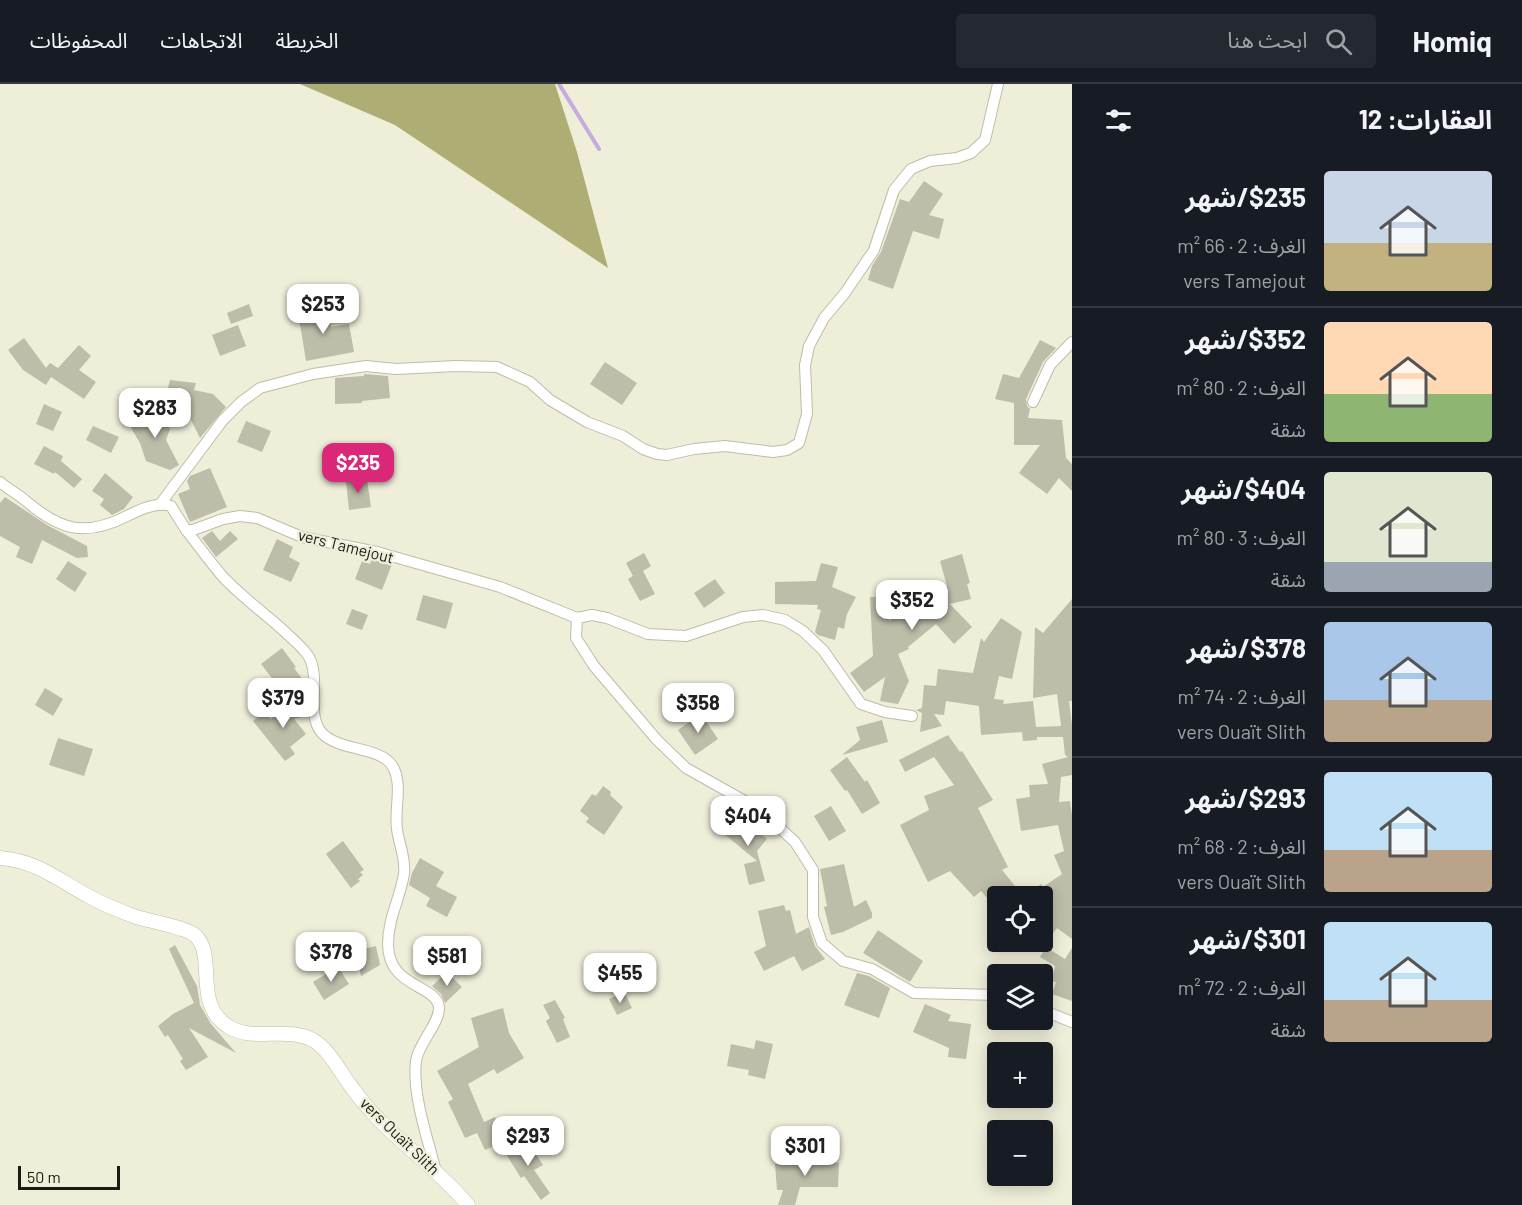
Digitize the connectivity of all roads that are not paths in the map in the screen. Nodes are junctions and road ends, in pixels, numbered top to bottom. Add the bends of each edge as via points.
1 (998, 84) edge
2 (1072, 342) edge
3 (1033, 402) dead end
4 (0, 482) edge
5 (161, 503) junction
6 (186, 530) junction
7 (577, 618) junction
8 (912, 716) dead end
9 (0, 858) edge
10 (987, 995) edge
11 (1053, 1014) edge
12 (1072, 1022) edge
13 (436, 1173) junction
14 (468, 1205) edge

1 - 5 street via 985,140 971,153 911,169 894,190 874,250 824,318 809,346 805,365 807,414 799,443 787,450 725,446 657,454 587,422 550,400 530,382 497,367 366,366 260,388 223,420
2 - 3 street via 1050,365
4 - 5 street via 38,512 73,529 110,525
5 - 6 street via 171,506
6 - 7 street, vers Tamejout via 240,516 257,518 302,537 377,552 500,587
6 - 13 street via 223,577 308,655 314,676 315,718 320,730 331,740 386,758 396,775 396,826 404,874 392,915 389,957 404,979 431,995 439,1005 439,1013 418,1054 416,1075
7 - 8 street via 592,615 648,634 686,636 743,617 763,615 785,620 823,650 861,704
7 - 10 street via 576,638 594,666 657,740 686,768 743,800 795,842 813,870 813,917 822,943 843,961 872,969 914,993
9 - 13 street, vers Ouaït Slith via 28,862 120,911 189,931 202,945 207,995 216,1015 229,1027 249,1034 293,1034 313,1040 389,1130
11 - 12 street
13 - 14 street, vers Ouaït Slith

